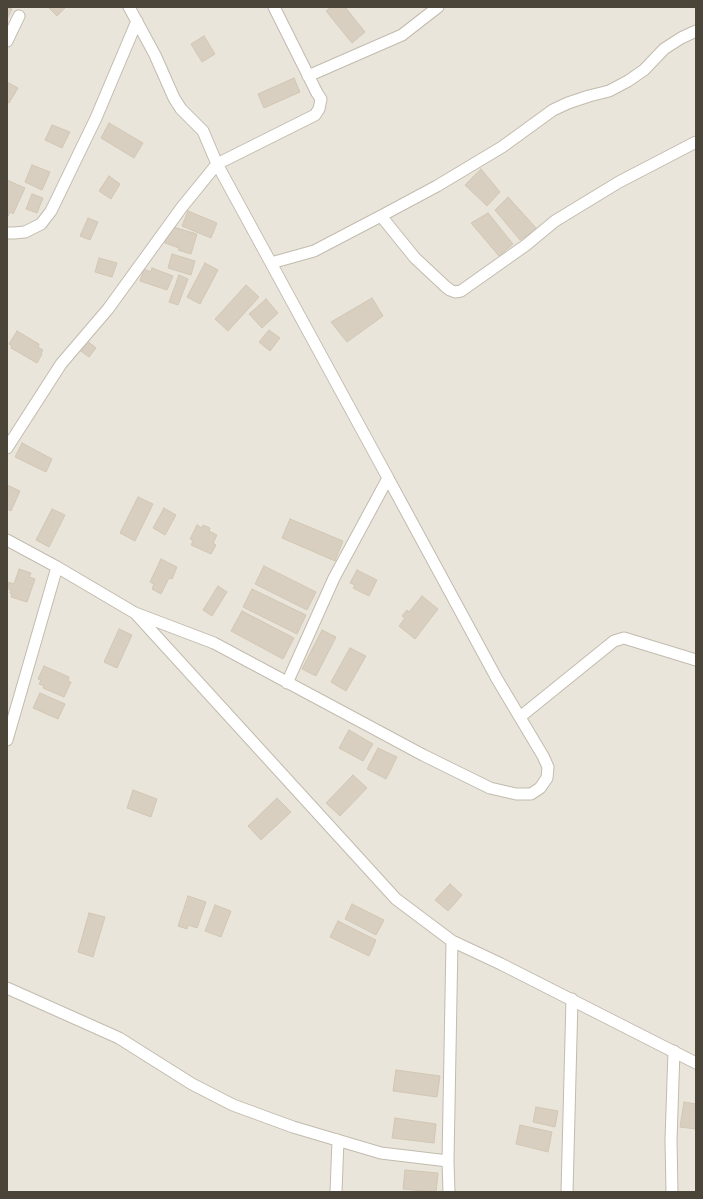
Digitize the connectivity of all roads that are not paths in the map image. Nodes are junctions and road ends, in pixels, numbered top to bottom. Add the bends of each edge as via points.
1 (129, 7) edge
2 (274, 7) edge
3 (438, 7) edge
4 (18, 16) dead end
5 (137, 21) junction
6 (696, 31) edge
7 (7, 41) edge
8 (308, 76) junction
9 (696, 142) edge
10 (217, 164) junction
11 (381, 216) junction
12 (7, 233) edge
13 (271, 263) junction
14 (7, 448) edge
15 (388, 478) junction
16 (7, 540) edge
17 (57, 567) junction
18 (135, 613) junction
19 (696, 660) edge
20 (287, 683) junction
21 (520, 717) junction
22 (7, 740) edge
23 (452, 941) junction
24 (7, 988) edge
25 (572, 999) junction
26 (674, 1051) junction
27 (696, 1063) edge
28 (338, 1140) junction
29 (448, 1161) junction
30 (336, 1192) edge
31 (448, 1192) edge
32 (567, 1192) edge
33 (672, 1192) edge

1 - 5 street
2 - 8 street
3 - 8 street via 402,35
4 - 7 street
5 - 10 street via 174,98 181,109 203,130
5 - 12 street via 96,118 51,211 40,224 25,232
6 - 11 street via 664,49 644,70 628,81 609,91 553,110 502,147
8 - 10 street via 322,99 315,115
9 - 11 street via 619,182 556,221 461,291 450,290 415,258
10 - 13 street
10 - 14 street via 182,207 108,309 61,364
11 - 13 street via 314,251
13 - 15 street
15 - 20 street via 334,578
15 - 21 street
16 - 17 street
17 - 18 street
17 - 22 street
18 - 20 street via 214,644
18 - 23 street via 396,900
19 - 21 street via 630,639 614,641
20 - 21 street via 490,788 516,794 531,794 540,788 547,778 548,767
23 - 25 street
23 - 29 street
24 - 28 street via 119,1038 192,1084 233,1105
25 - 26 street
25 - 32 street
26 - 27 street
26 - 33 street
28 - 29 street via 381,1153
28 - 30 street
29 - 31 street

